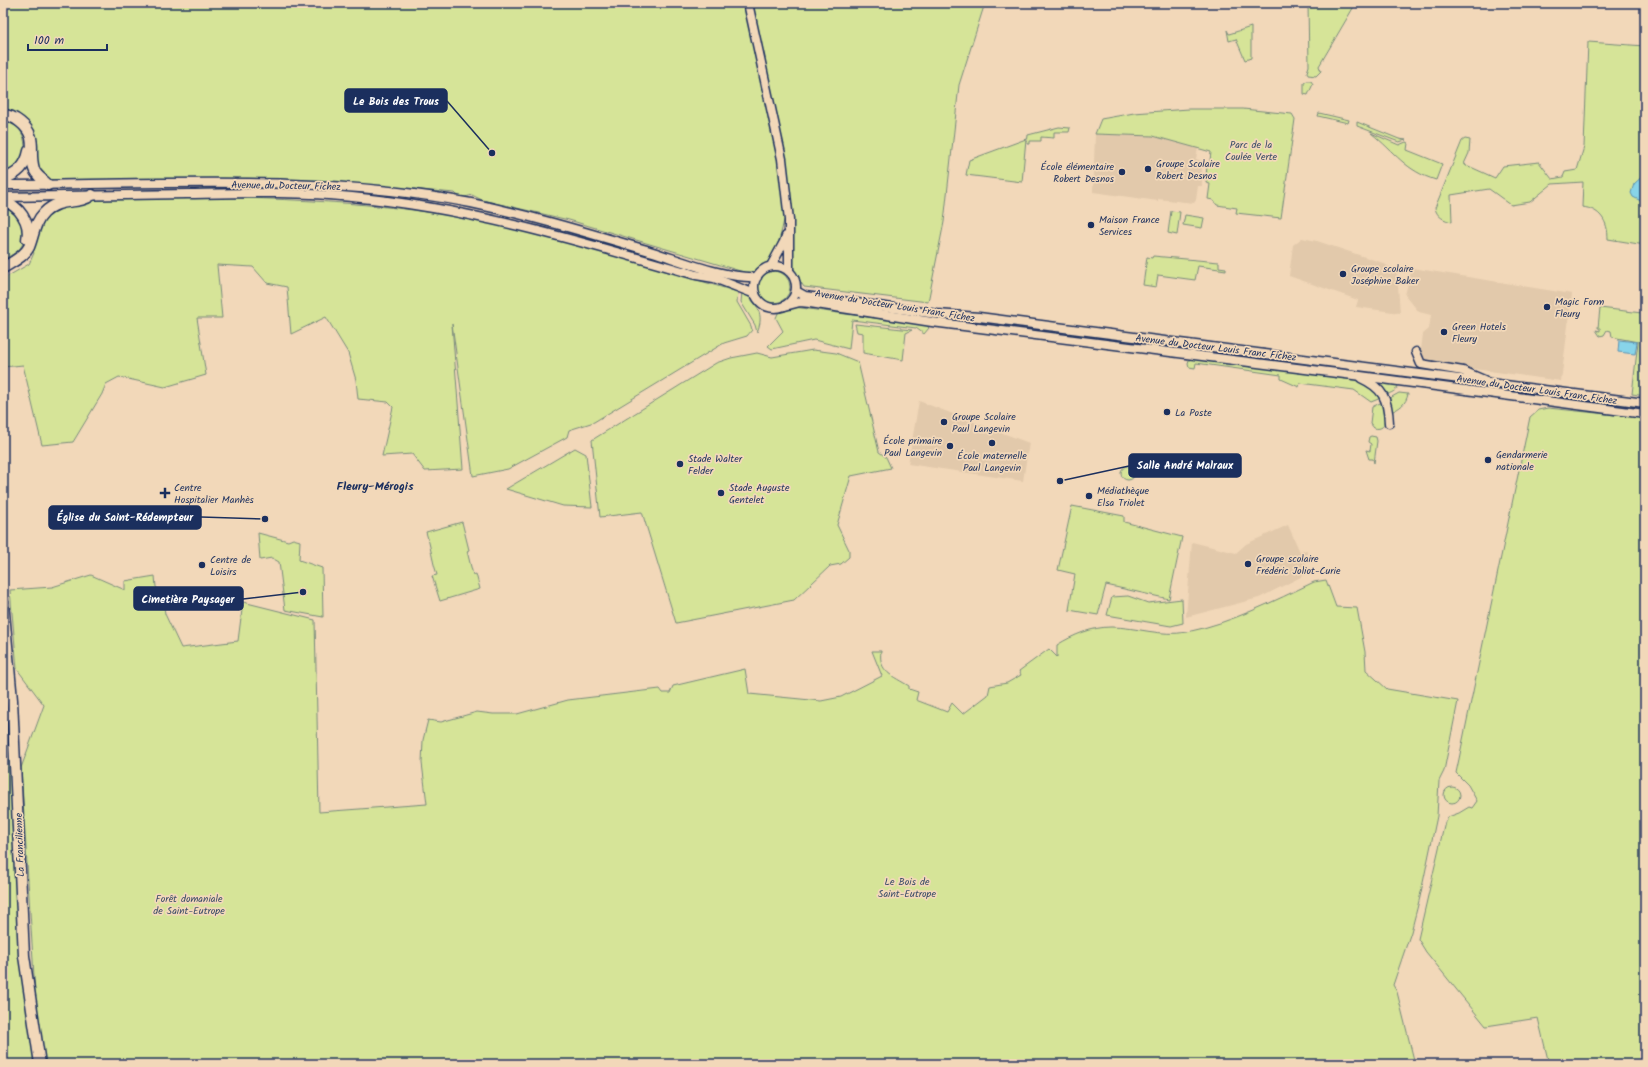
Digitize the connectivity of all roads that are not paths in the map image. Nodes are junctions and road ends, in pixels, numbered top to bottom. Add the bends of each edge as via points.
1 (748, 3) edge
2 (3, 115) edge
3 (3, 119) edge
4 (3, 179) edge
5 (3, 185) edge
6 (48, 185) junction
7 (92, 196) junction
8 (3, 197) edge
9 (3, 201) edge
10 (789, 220) junction
11 (3, 261) edge
12 (771, 266) junction
13 (3, 268) edge
14 (789, 271) junction
15 (757, 277) junction
16 (796, 291) junction
17 (755, 294) junction
18 (785, 306) junction
19 (994, 330) junction
20 (1064, 333) junction
21 (1416, 352) dead end
22 (1414, 374) junction
23 (1353, 375) junction
24 (1414, 383) junction
25 (1490, 383) junction
26 (1645, 403) edge
27 (1645, 414) edge
28 (1389, 423) dead end
29 (3, 602) edge
30 (40, 1064) edge

1 - 10 main road via 782,159
2 - 6 highway via 15,118 29,132 34,170
3 - 4 highway via 9,119 20,127 27,138 29,151 25,165
5 - 6 main road
6 - 15 main road via 300,183 425,196 471,203 556,223 745,278
7 - 8 main road, Avenue du Docteur Fichez
7 - 13 highway via 85,200 67,200 50,208 34,227 25,253
7 - 17 main road, Avenue du Docteur Fichez via 266,192 423,205 479,215 554,235 714,278
9 - 11 highway via 17,209 28,229 26,243 22,249 12,258
10 - 12 main road via 784,242
10 - 14 main road
12 - 14 main road
12 - 15 main road
14 - 16 main road via 794,277
15 - 17 main road
16 - 18 main road
16 - 20 main road, Avenue du Docteur Louis Franc Fichez via 805,296
17 - 18 main road via 765,306
18 - 19 main road, Avenue du Docteur Louis Franc Fichez via 800,302 810,303
19 - 20 main road, Avenue du Docteur Louis Franc Fichez
19 - 20 main road via 1018,329
20 - 22 main road, Avenue du Docteur Louis Franc Fichez
20 - 23 main road, Avenue du Docteur Louis Franc Fichez
21 - 25 main road via 1420,364 1463,371
22 - 23 main road via 1411,378
22 - 25 main road, Avenue du Docteur Louis Franc Fichez
23 - 24 main road, Avenue du Docteur Louis Franc Fichez
23 - 28 main road via 1374,385 1385,397 1389,408
24 - 25 main road via 1420,378
24 - 27 main road, Avenue du Docteur Louis Franc Fichez
25 - 26 main road, Avenue du Docteur Louis Franc Fichez
29 - 30 highway, La Francilienne via 12,700 24,956

